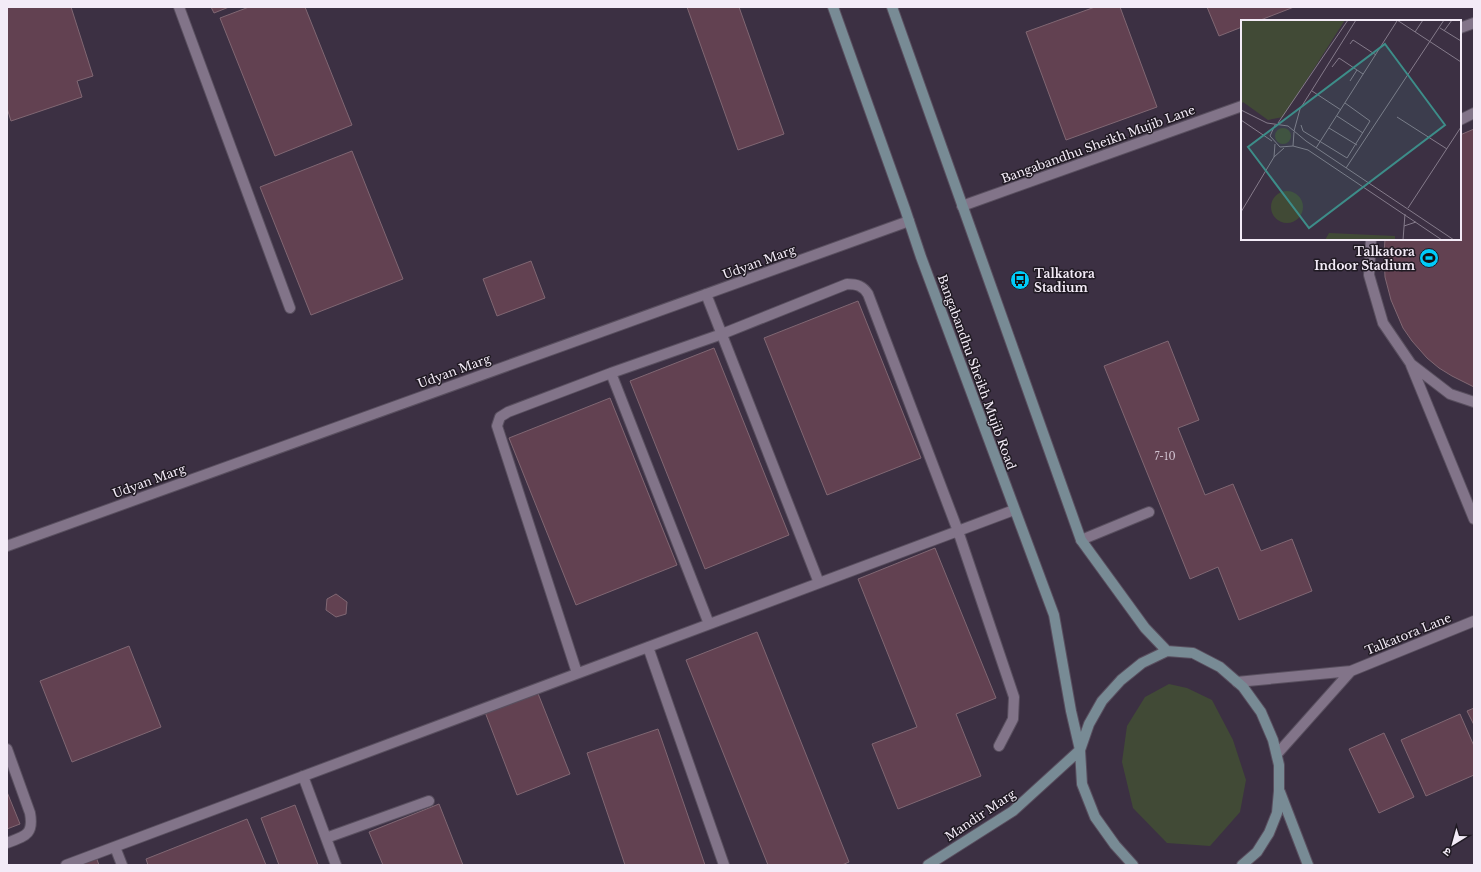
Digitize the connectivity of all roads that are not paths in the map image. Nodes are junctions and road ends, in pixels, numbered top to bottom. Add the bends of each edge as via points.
1 (179, 7) edge
2 (833, 7) edge
3 (892, 7) edge
4 (1474, 24) edge
5 (1461, 28) edge
6 (1241, 106) edge
7 (1474, 113) edge
8 (1461, 120) edge
9 (962, 206) junction
10 (909, 221) junction
11 (1371, 240) edge
12 (706, 294) junction
13 (290, 308) dead end
14 (722, 334) junction
15 (1411, 364) junction
16 (611, 374) junction
17 (1474, 402) edge
18 (1014, 510) junction
19 (1149, 512) dead end
20 (1474, 519) edge
21 (958, 531) junction
22 (1080, 540) junction
23 (7, 546) edge
24 (820, 583) junction
25 (1474, 621) edge
26 (709, 624) junction
27 (648, 647) junction
28 (1166, 651) junction
29 (1351, 671) junction
30 (577, 673) junction
31 (1237, 682) junction
32 (999, 746) dead end
33 (7, 749) edge
34 (1080, 750) junction
35 (1276, 754) junction
36 (303, 776) junction
37 (1279, 790) junction
38 (429, 801) dead end
39 (326, 838) junction
40 (7, 843) edge
41 (115, 847) junction
42 (66, 865) edge
43 (122, 865) edge
44 (336, 865) edge
45 (724, 865) edge
46 (928, 865) edge
47 (1133, 865) edge
48 (1242, 865) edge
49 (1308, 865) edge

1 - 13 street
2 - 10 main road, Bangabandhu Sheikh Mujib Road
3 - 9 main road
4 - 5 street
6 - 9 street, Bangabandhu Sheikh Mujib Lane
7 - 8 street
9 - 22 main road
10 - 12 street, Udyan Marg
10 - 18 main road, Bangabandhu Sheikh Mujib Road
11 - 15 street via 1369,275 1383,323
12 - 14 street
12 - 23 street, Udyan Marg
14 - 16 street
14 - 21 street via 847,284 863,287 868,294
14 - 24 street
15 - 17 street via 1450,394
15 - 20 street
16 - 26 street
16 - 30 street via 508,412 500,417 497,426
18 - 21 street
18 - 34 main road, Bangabandhu Sheikh Mujib Road via 1054,615
19 - 22 street
21 - 24 street
21 - 32 street via 1014,697 1013,719
22 - 28 main road via 1145,628
24 - 26 street
25 - 29 street, Talkatora Lane
26 - 27 street
27 - 30 street
27 - 45 street
28 - 31 main road via 1193,653 1220,668
28 - 34 main road via 1142,663 1120,680 1102,701 1089,724
29 - 31 street, Talkatora Lane
29 - 35 street, Talkatora Lane
30 - 36 street
31 - 35 main road via 1261,712
33 - 40 street via 32,824 29,832
34 - 46 main road, Mandir Marg via 1013,811
34 - 47 main road via 1082,784 1095,817
35 - 37 main road via 1279,765
36 - 39 street
36 - 41 street
37 - 48 main road via 1277,813 1270,833 1257,852
37 - 49 main road
38 - 39 street
39 - 44 street
41 - 42 street
41 - 43 street

